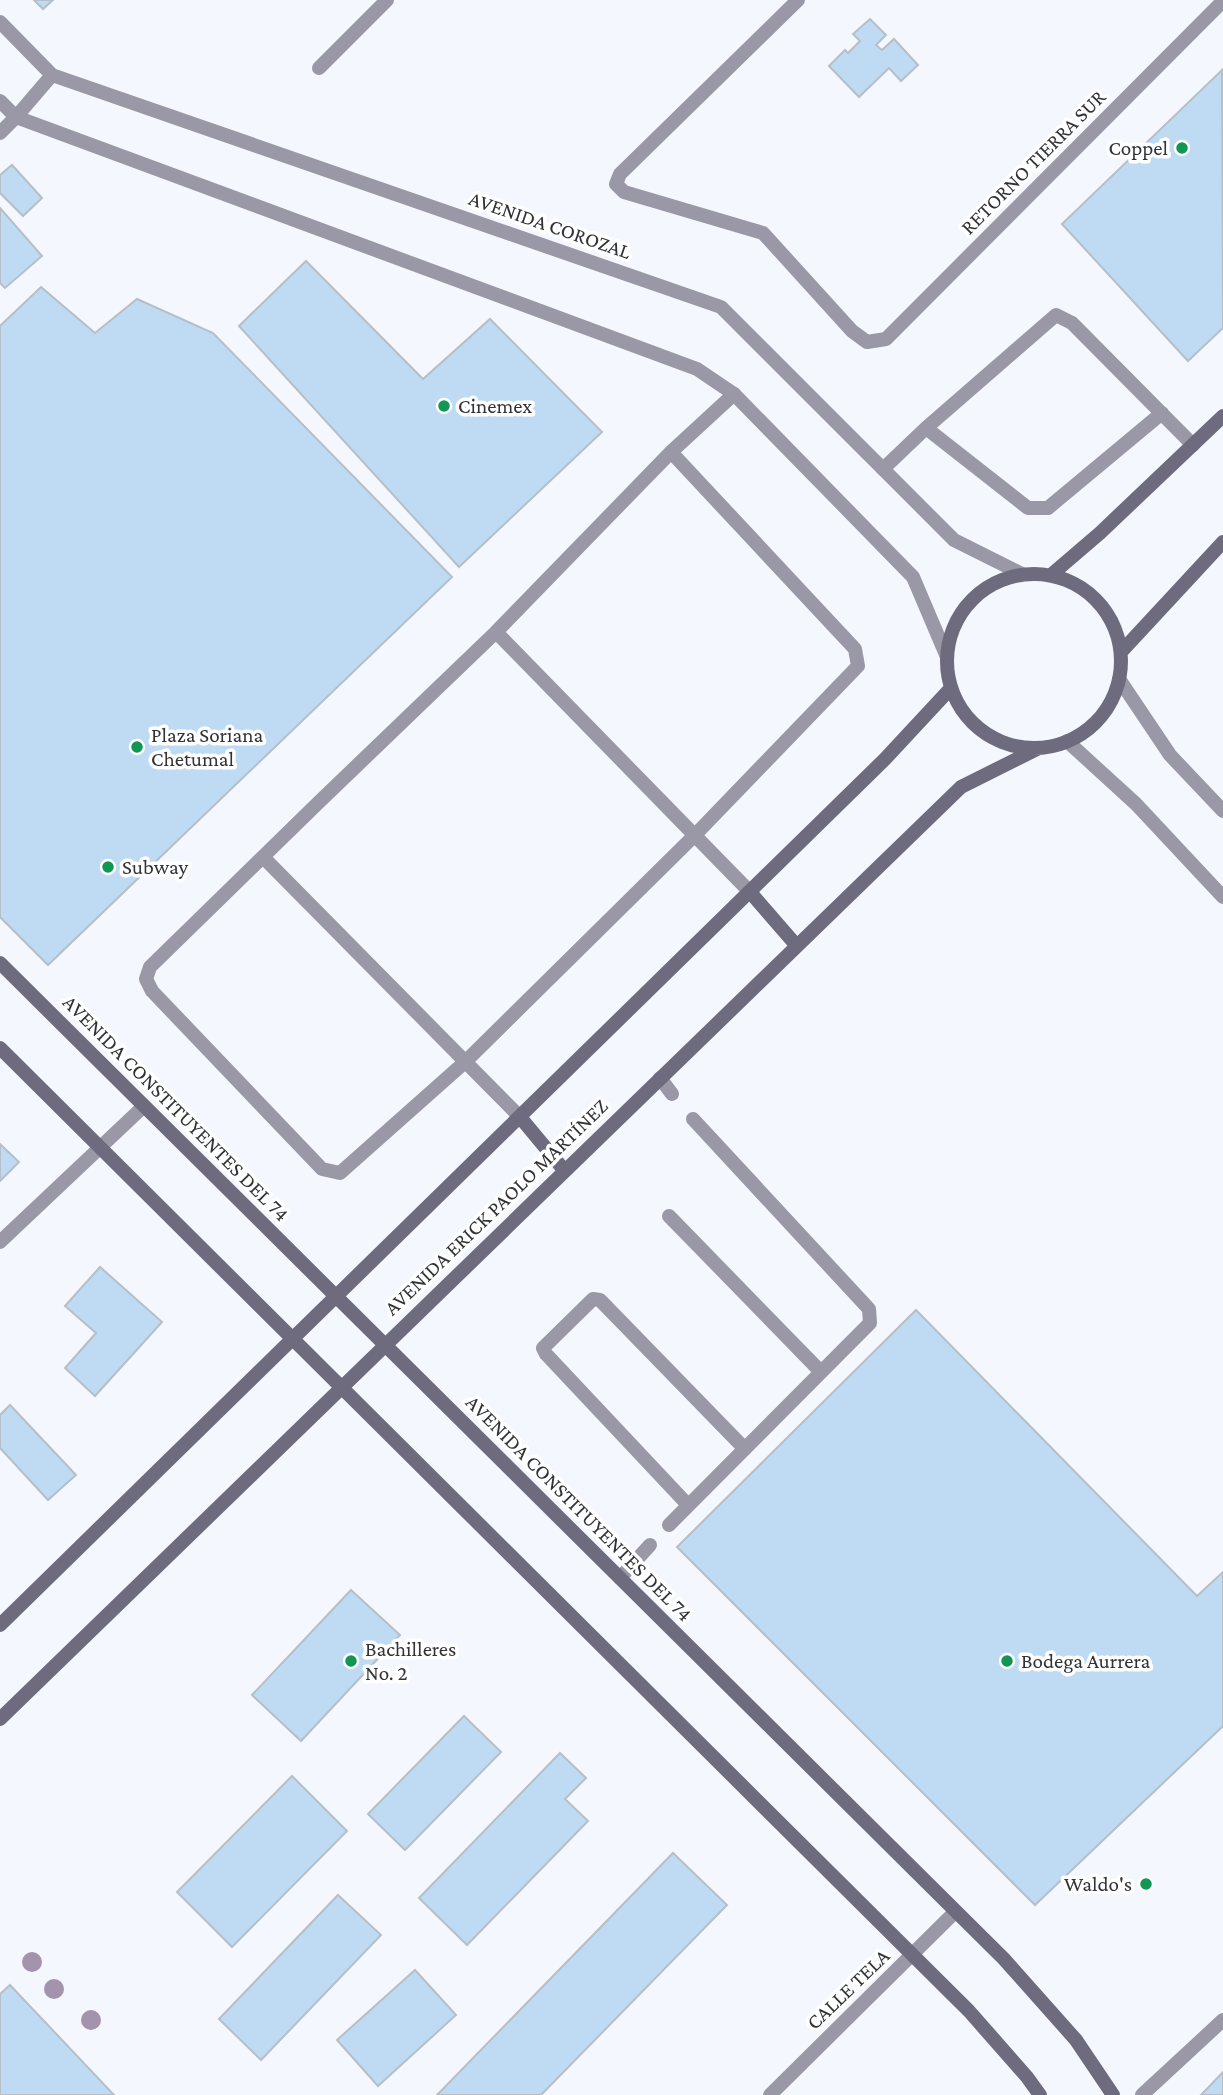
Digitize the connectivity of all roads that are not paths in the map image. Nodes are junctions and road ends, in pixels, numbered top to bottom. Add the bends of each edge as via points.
1 (387, 0) edge
2 (798, 0) edge
3 (1223, 1) edge
4 (0, 22) edge
5 (319, 68) dead end
6 (52, 75) junction
7 (0, 101) edge
8 (16, 117) junction
9 (0, 133) edge
10 (734, 394) junction
11 (1162, 413) junction
12 (1223, 416) edge
13 (926, 428) junction
14 (1193, 445) junction
15 (671, 452) junction
16 (883, 469) junction
17 (1223, 542) edge
18 (1022, 574) junction
19 (1051, 575) junction
20 (496, 632) junction
21 (1121, 652) junction
22 (947, 657) junction
23 (1119, 680) junction
24 (951, 688) junction
25 (1067, 741) junction
26 (1039, 748) junction
27 (1223, 811) edge
28 (695, 835) junction
29 (263, 857) junction
30 (750, 892) junction
31 (1223, 897) edge
32 (796, 945) junction
33 (0, 963) edge
34 (0, 1048) edge
35 (465, 1062) junction
36 (660, 1078) junction
37 (672, 1094) dead end
38 (144, 1106) junction
39 (520, 1117) junction
40 (693, 1119) dead end
41 (101, 1147) junction
42 (564, 1170) junction
43 (669, 1216) dead end
44 (0, 1242) edge
45 (337, 1298) junction
46 (294, 1339) junction
47 (384, 1344) junction
48 (821, 1372) junction
49 (341, 1387) junction
50 (745, 1449) junction
51 (688, 1506) junction
52 (668, 1525) dead end
53 (650, 1545) dead end
54 (620, 1578) junction
55 (0, 1625) edge
56 (0, 1719) edge
57 (956, 1912) junction
58 (913, 1955) junction
59 (1223, 2020) edge
60 (770, 2095) edge
61 (1040, 2095) edge
62 (1113, 2095) edge
63 (1142, 2095) edge

1 - 5 street
2 - 3 street, RETORNO TIERRA SUR via 620,174 616,184 624,192 763,233 867,342 886,339
4 - 6 street, AVENIDA COROZAL
6 - 8 street
6 - 16 street, AVENIDA COROZAL via 721,307
7 - 8 street
8 - 9 street
8 - 10 street via 697,369
10 - 15 street
10 - 22 street via 913,577
11 - 13 street via 1048,508 1028,508
11 - 13 street via 1072,323 1056,315
11 - 14 street
12 - 14 main road
13 - 16 street
14 - 19 main road
15 - 20 street
15 - 28 street via 855,649 858,666
16 - 18 street, AVENIDA COROZAL via 954,540
17 - 21 main road
18 - 19 main road
18 - 22 main road via 978,594 951,634
19 - 21 main road via 1077,585 1099,602 1114,625
20 - 28 street
20 - 29 street
21 - 23 main road
22 - 24 main road
23 - 25 main road via 1109,705 1091,727
23 - 27 street via 1170,755
24 - 26 main road via 964,713 985,733 1011,745
24 - 30 main road via 885,760
25 - 26 main road
25 - 31 street via 1136,804
26 - 32 main road, AVENIDA ERICK PAOLO MARTÍNEZ via 961,787
28 - 30 street
28 - 35 street
29 - 35 street
29 - 35 street via 150,967 145,979 322,1169 341,1173
30 - 32 main road
30 - 39 main road
32 - 36 main road, AVENIDA ERICK PAOLO MARTÍNEZ
33 - 38 main road, AVENIDA CONSTITUYENTES DEL 74
34 - 41 main road
35 - 39 street
36 - 37 street
36 - 42 main road, AVENIDA ERICK PAOLO MARTÍNEZ
38 - 41 street
38 - 45 main road, AVENIDA CONSTITUYENTES DEL 74
39 - 42 main road
39 - 45 main road
40 - 48 street via 869,1309 870,1322
41 - 44 street
41 - 46 main road
42 - 47 main road, AVENIDA ERICK PAOLO MARTÍNEZ
43 - 48 street
45 - 46 main road
45 - 47 main road, AVENIDA CONSTITUYENTES DEL 74
46 - 49 main road
46 - 55 main road
47 - 49 main road, AVENIDA ERICK PAOLO MARTÍNEZ
47 - 54 main road, AVENIDA CONSTITUYENTES DEL 74
48 - 50 street
49 - 56 main road, AVENIDA ERICK PAOLO MARTÍNEZ
49 - 58 main road
50 - 51 street
50 - 51 street via 600,1300 593,1299 543,1348
51 - 52 street
53 - 54 street
54 - 57 main road, AVENIDA CONSTITUYENTES DEL 74
57 - 58 street, CALLE TELA
57 - 62 main road, AVENIDA CONSTITUYENTES DEL 74 via 1076,2040
58 - 60 street, CALLE TELA
58 - 61 main road via 969,2011
59 - 63 street

